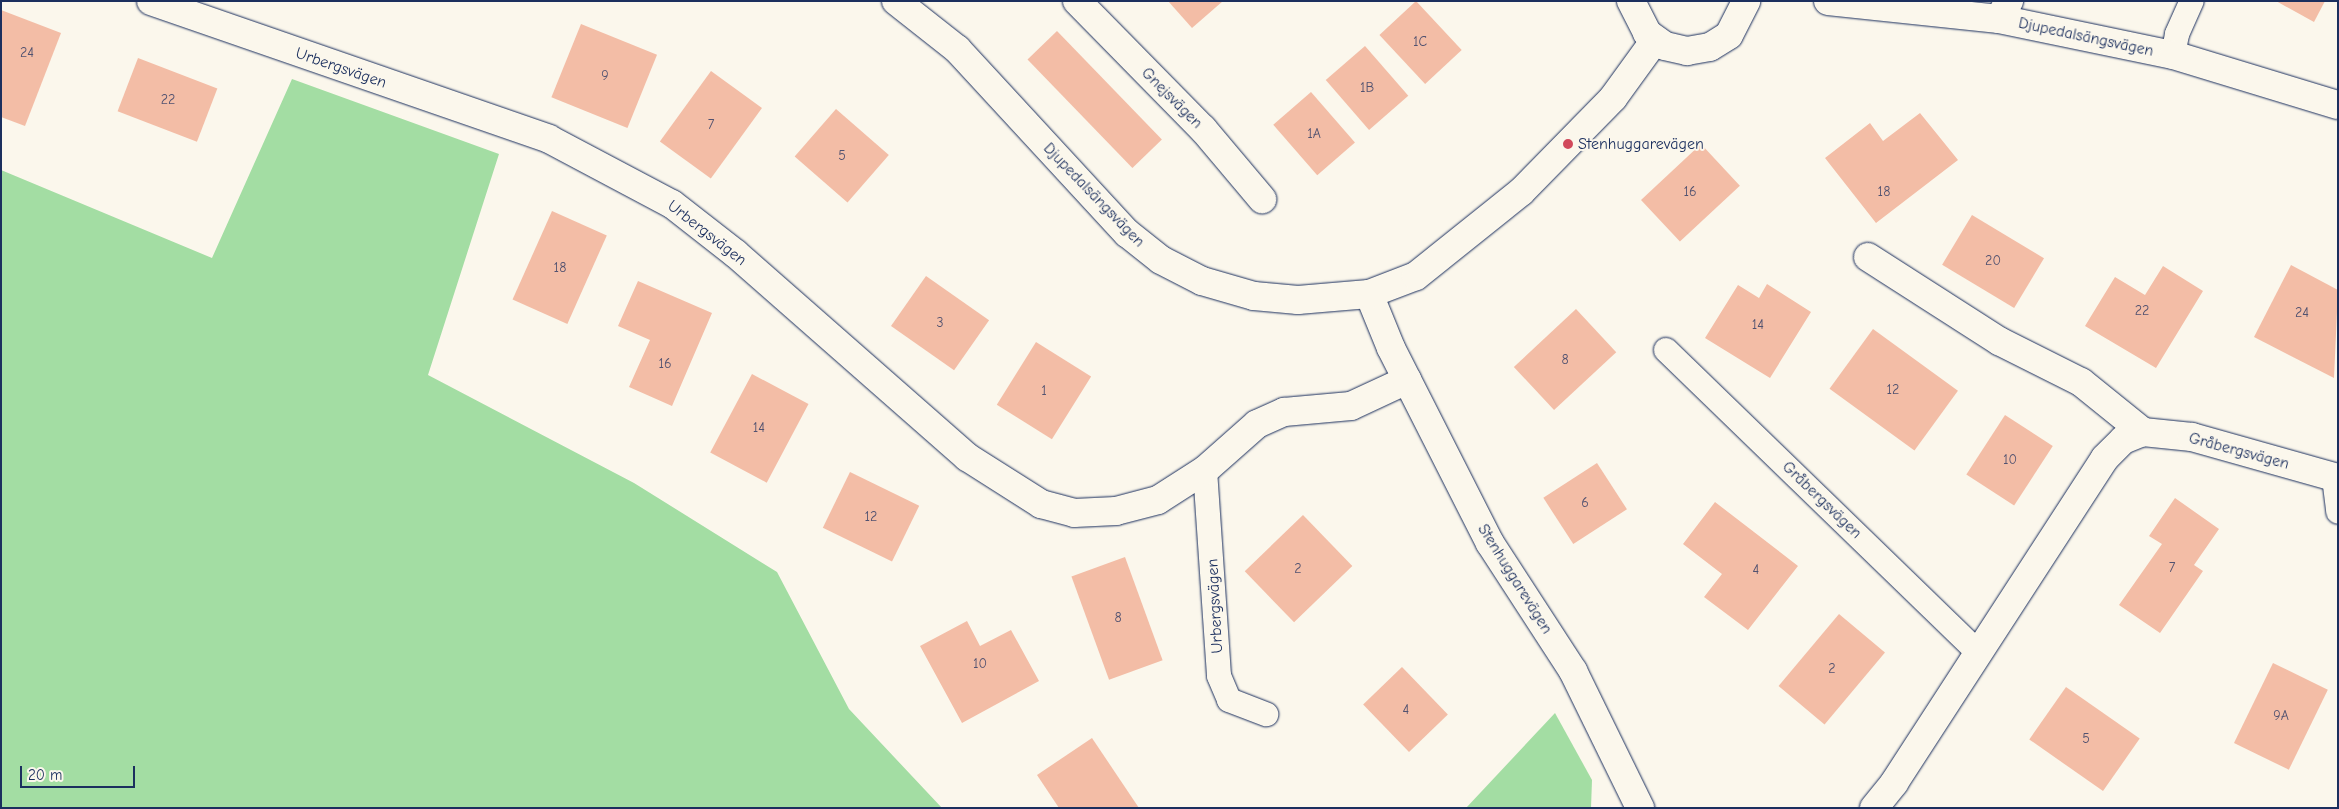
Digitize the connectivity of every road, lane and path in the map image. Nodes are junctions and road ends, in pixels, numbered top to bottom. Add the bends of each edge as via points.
1 (151, 1) edge
2 (896, 1) edge
3 (1077, 1) edge
4 (1632, 1) edge
5 (1746, 1) edge
6 (1828, 1) edge
7 (2192, 1) edge
8 (2004, 10) edge
9 (1655, 40) junction
10 (2173, 55) junction
11 (2338, 105) edge
12 (1262, 199) dead end
13 (1868, 257) dead end
14 (1369, 294) junction
15 (1666, 350) dead end
16 (1407, 380) junction
17 (2143, 432) junction
18 (1205, 470) junction
19 (2336, 478) edge
20 (2338, 512) edge
21 (1977, 650) junction
22 (1266, 714) dead end
23 (1640, 808) edge
24 (1874, 808) edge

1 - 18 street, Urbergsvägen via 549,139 665,200 736,254 967,457 1041,504 1074,513 1116,511 1158,500
2 - 14 street, Djupedalsängsvägen via 957,49 1127,233 1161,260 1202,281 1254,296 1298,300
3 - 12 street, Gnejsvägen via 1203,129
4 - 9 street via 1639,24
5 - 9 street via 1736,26 1710,47 1687,51
6 - 8 street, Djupedalsängsvägen
7 - 10 lane via 2177,34
8 - 10 street, Djupedalsängsvägen
9 - 14 street, Djupedalsängsvägen via 1613,98 1521,192 1416,276
10 - 11 street, Djupedalsängsvägen
13 - 17 street via 1999,341 2081,382
14 - 16 street, Stenhuggarevägen
15 - 21 lane, Gråbergsvägen
16 - 18 street, Urbergsvägen via 1351,406 1284,412 1257,424
16 - 23 street, Stenhuggarevägen via 1490,543 1573,671
17 - 19 street, Gråbergsvägen via 2192,437
17 - 21 street via 2123,440 2105,458
18 - 22 lane, Urbergsvägen via 1219,676 1229,700
19 - 20 lane, Gråbergsvägen
21 - 24 street via 1894,783

